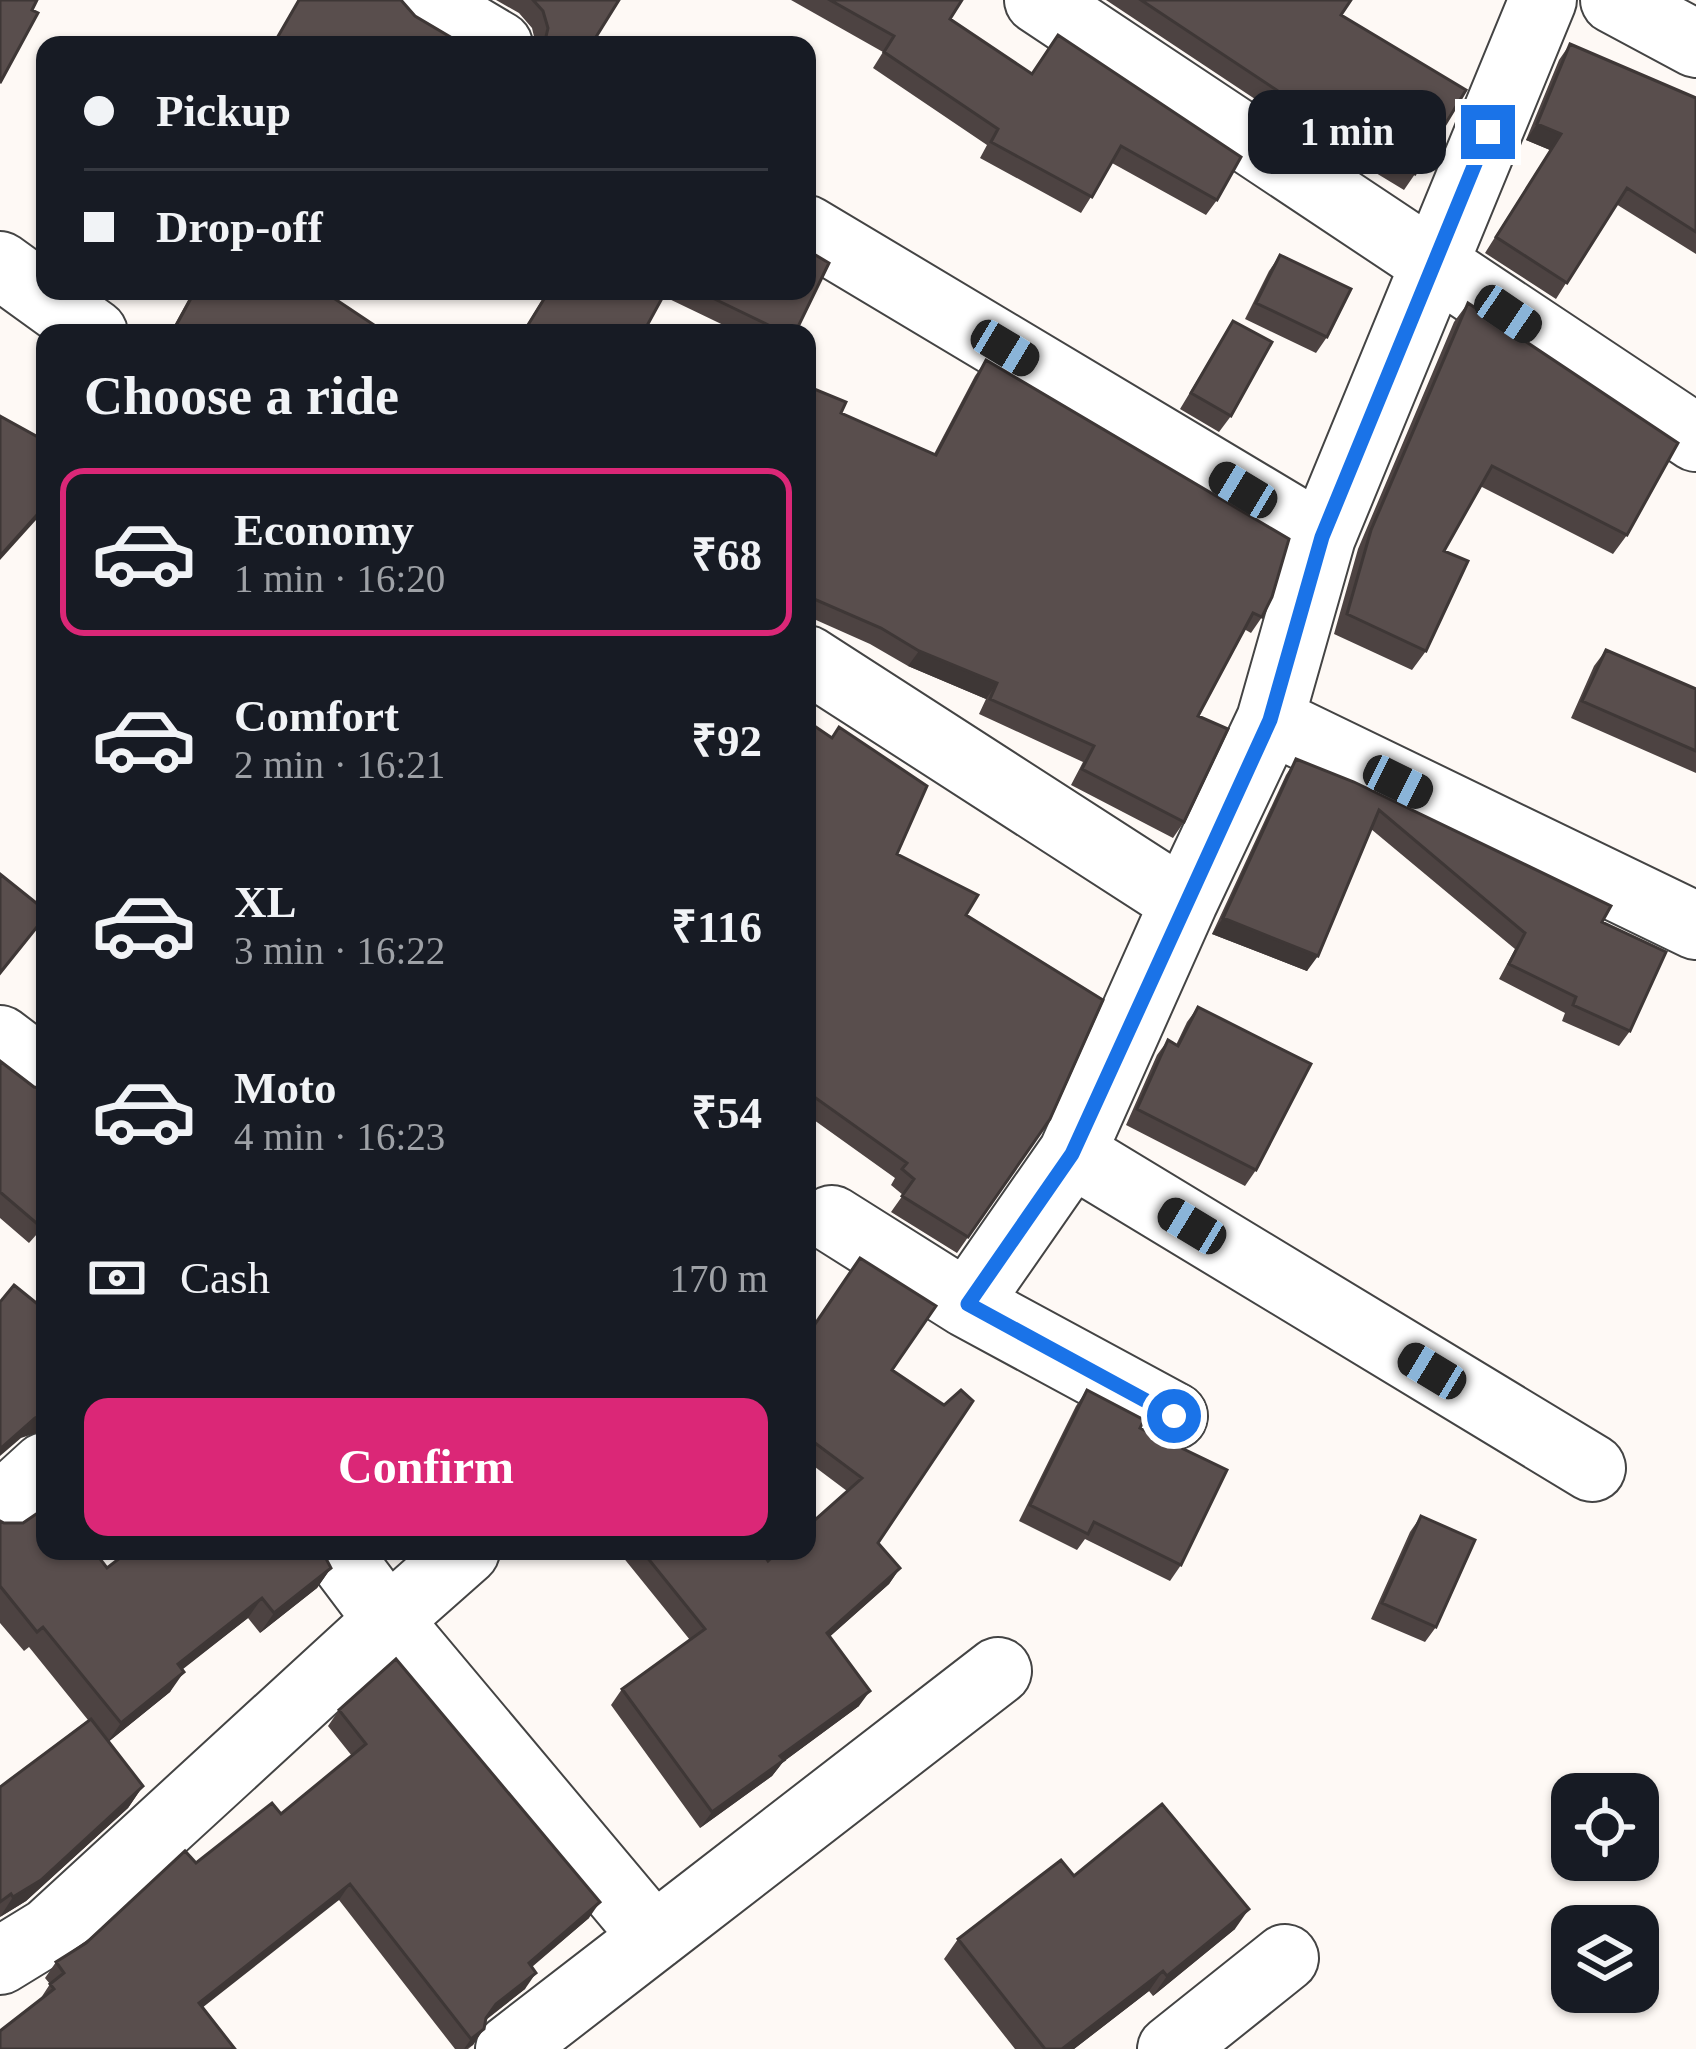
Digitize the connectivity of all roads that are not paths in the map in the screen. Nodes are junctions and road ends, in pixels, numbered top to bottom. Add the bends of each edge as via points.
1 (423, 0) edge
2 (1038, 0) edge
3 (1543, 0) edge
4 (1614, 0) edge
5 (484, 36) edge
6 (1696, 44) edge
7 (816, 234) edge
8 (0, 265) edge
9 (1432, 265) junction
10 (36, 291) edge
11 (48, 300) edge
12 (82, 324) edge
13 (1696, 438) edge
14 (1322, 537) junction
15 (816, 665) edge
16 (1270, 720) junction
17 (1184, 902) junction
18 (1696, 926) edge
19 (0, 1039) edge
20 (36, 1066) edge
21 (1072, 1154) junction
22 (816, 1220) edge
23 (968, 1304) junction
24 (1174, 1416) dead end
25 (1592, 1468) dead end
26 (36, 1474) edge
27 (0, 1507) edge
28 (343, 1560) edge
29 (456, 1560) edge
30 (388, 1620) junction
31 (998, 1671) dead end
32 (654, 1937) junction
33 (1285, 1958) dead end
34 (0, 1961) edge
35 (509, 2049) edge
36 (1171, 2049) edge

1 - 5 street
2 - 9 street
3 - 9 street
4 - 6 street
7 - 14 street
8 - 10 street
9 - 13 street
9 - 14 street
11 - 12 street
14 - 16 street
15 - 17 street
16 - 17 street
16 - 18 street
17 - 21 street
19 - 20 street
21 - 23 street
21 - 25 street
22 - 23 street
23 - 24 street
26 - 27 street
28 - 30 street
29 - 30 street
30 - 32 street
30 - 34 street via 49,1931
31 - 32 street
32 - 35 street
33 - 36 street

